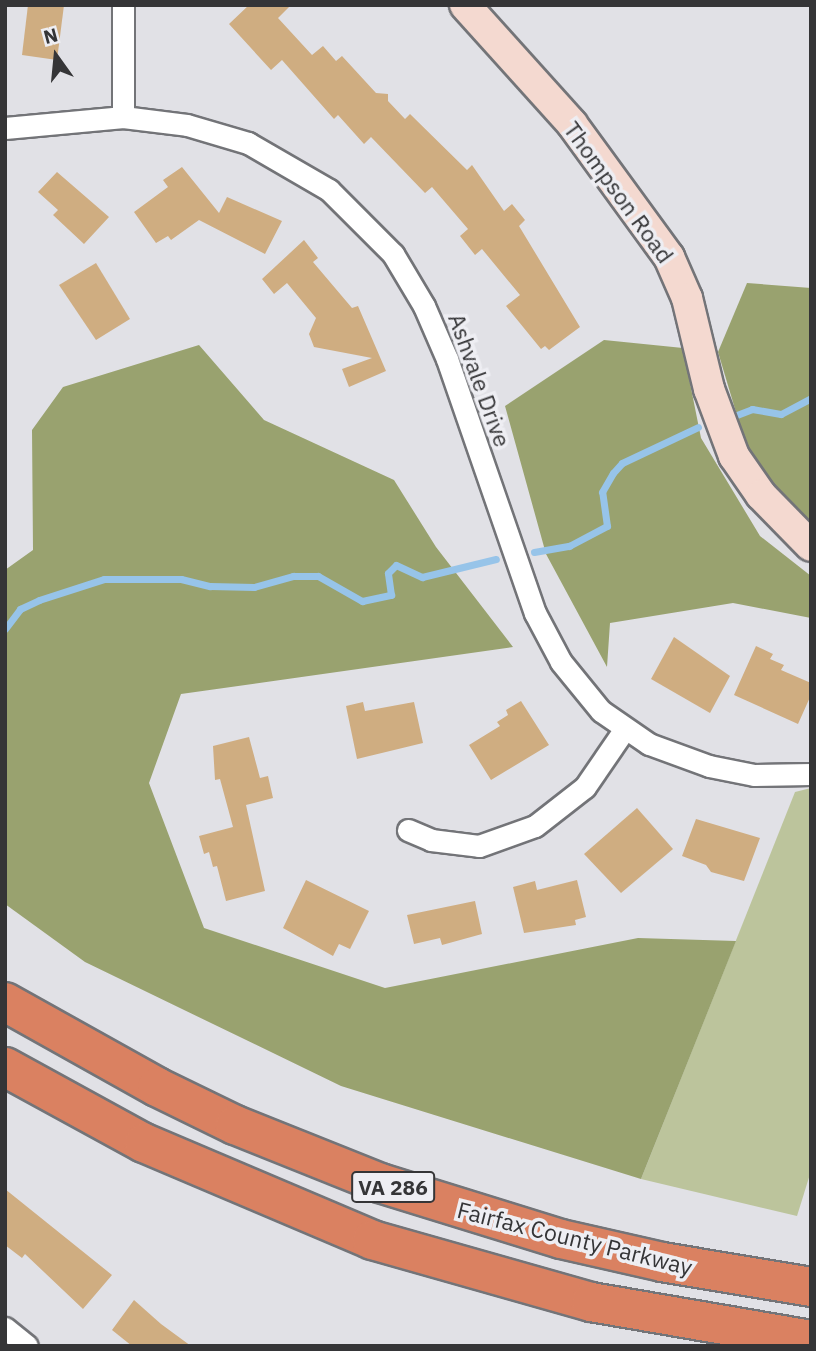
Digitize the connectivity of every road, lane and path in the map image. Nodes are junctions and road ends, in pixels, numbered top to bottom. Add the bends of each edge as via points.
1 (124, 5) edge
2 (465, 5) edge
3 (123, 117) junction
4 (5, 128) edge
5 (811, 546) edge
6 (624, 730) junction
7 (811, 774) edge
8 (408, 830) dead end
9 (5, 1002) edge
10 (5, 1067) edge
11 (811, 1287) edge
12 (5, 1328) edge
13 (763, 1333) junction
14 (811, 1340) edge
15 (27, 1346) edge
16 (801, 1346) edge

1 - 3 street
2 - 5 street, Thompson Road via 572,124 669,257 687,298 709,389 734,456 761,495
3 - 4 street, Ashvale Drive
3 - 6 street, Ashvale Drive via 218,133 277,156 329,190 387,246 420,297 447,359 547,639 601,711
6 - 7 street, Ashvale Drive via 687,759 731,772
6 - 8 street via 585,787 535,826 479,846 432,840
9 - 11 highway, Fairfax County Parkway / VA 286 via 168,1093 380,1183 561,1238 662,1262
10 - 13 highway, VA 286 via 144,1143 372,1240 591,1301
12 - 15 street
13 - 14 highway, VA 286
13 - 16 highway

